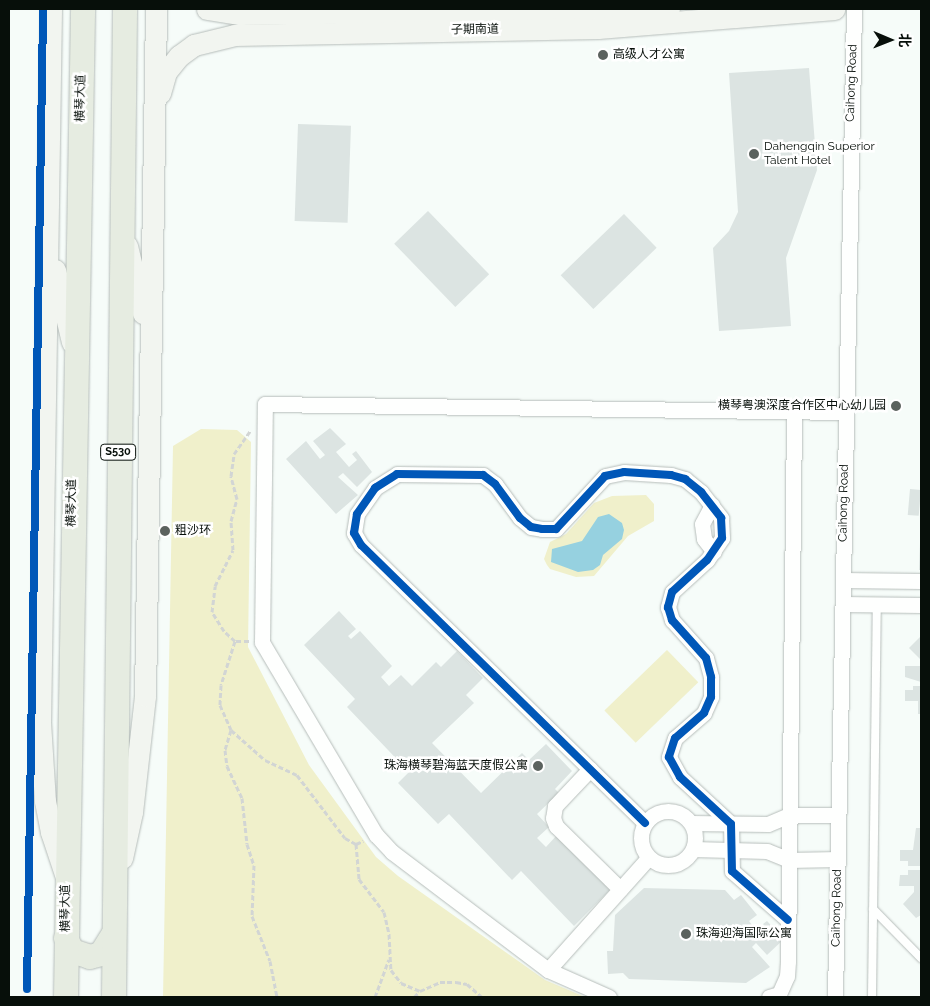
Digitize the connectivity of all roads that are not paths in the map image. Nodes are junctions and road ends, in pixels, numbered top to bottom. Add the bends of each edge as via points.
1 (51, 9) edge
2 (83, 9) edge
3 (125, 9) edge
4 (156, 9) edge
5 (207, 9) edge
6 (669, 9) edge
7 (834, 9) edge
8 (854, 9) edge
9 (454, 18) edge
10 (156, 108) junction
11 (120, 218) junction
12 (48, 230) junction
13 (150, 345) junction
14 (74, 354) junction
15 (845, 412) junction
16 (794, 413) junction
17 (844, 580) junction
18 (921, 581) edge
19 (843, 604) junction
20 (877, 605) junction
21 (921, 605) edge
22 (590, 770) junction
23 (789, 815) junction
24 (837, 815) junction
25 (645, 823) junction
26 (691, 823) junction
27 (731, 824) junction
28 (694, 849) junction
29 (731, 850) junction
30 (648, 858) junction
31 (789, 860) junction
32 (838, 860) junction
33 (66, 876) junction
34 (620, 889) junction
35 (114, 894) junction
36 (873, 909) junction
37 (788, 920) junction
38 (114, 933) junction
39 (66, 938) junction
40 (921, 958) edge
41 (114, 962) junction
42 (548, 970) junction
43 (54, 997) edge
44 (66, 997) edge
45 (114, 997) edge
46 (125, 997) edge
47 (609, 997) edge
48 (769, 997) edge
49 (835, 997) edge
50 (872, 997) edge

1 - 12 main road
2 - 14 main road, 横琴大道
3 - 11 main road, S530
4 - 10 main road
5 - 9 main road, 子期南道 via 240,14
6 - 9 main road, 子期南道
7 - 9 main road, 子期南道 via 657,26
8 - 15 street, Caihong Road
9 - 10 main road, 子期南道 via 235,35 207,41 179,56 170,66
10 - 13 main road
11 - 13 main road
11 - 35 main road, S530
12 - 14 main road
12 - 33 main road via 40,722 45,801 51,832
13 - 35 main road via 145,696 132,812
14 - 33 main road, 横琴大道
15 - 16 street
15 - 17 street, Caihong Road
16 - 23 street
16 - 42 street via 265,404 262,642 376,835 392,852
17 - 18 street
17 - 19 street, Caihong Road
19 - 20 street
19 - 24 street, Caihong Road
20 - 21 street
20 - 36 lane
22 - 25 street
22 - 27 street via 361,545 354,533 357,514 374,488 398,474 483,475 495,484 520,518 531,528 542,529 556,529 605,476 624,472 671,475 685,480 712,504 721,518 722,538 714,552 672,592 668,607 672,620 706,658 711,696 704,713 675,738 670,757 680,777
22 - 34 street via 554,806 553,818 556,826
23 - 24 street
23 - 27 street via 768,824
23 - 31 street
24 - 32 street, Caihong Road
25 - 26 street via 651,816 668,810 685,816
25 - 30 street via 640,841
26 - 27 street
26 - 28 street via 695,831
27 - 29 street
28 - 29 street
28 - 30 street via 689,857 673,866 655,863
29 - 31 street via 766,851
29 - 37 street via 732,870
30 - 34 street
31 - 32 street
31 - 37 street
32 - 49 street, Caihong Road
33 - 39 main road, 横琴大道
34 - 42 street
35 - 38 main road, S530
36 - 40 lane
36 - 50 lane
37 - 48 street via 787,976 780,994
38 - 39 main road via 101,954 90,957 72,951
38 - 41 main road, S530
39 - 43 main road
39 - 44 main road, 横琴大道
41 - 45 main road, S530
41 - 46 main road
42 - 47 street

